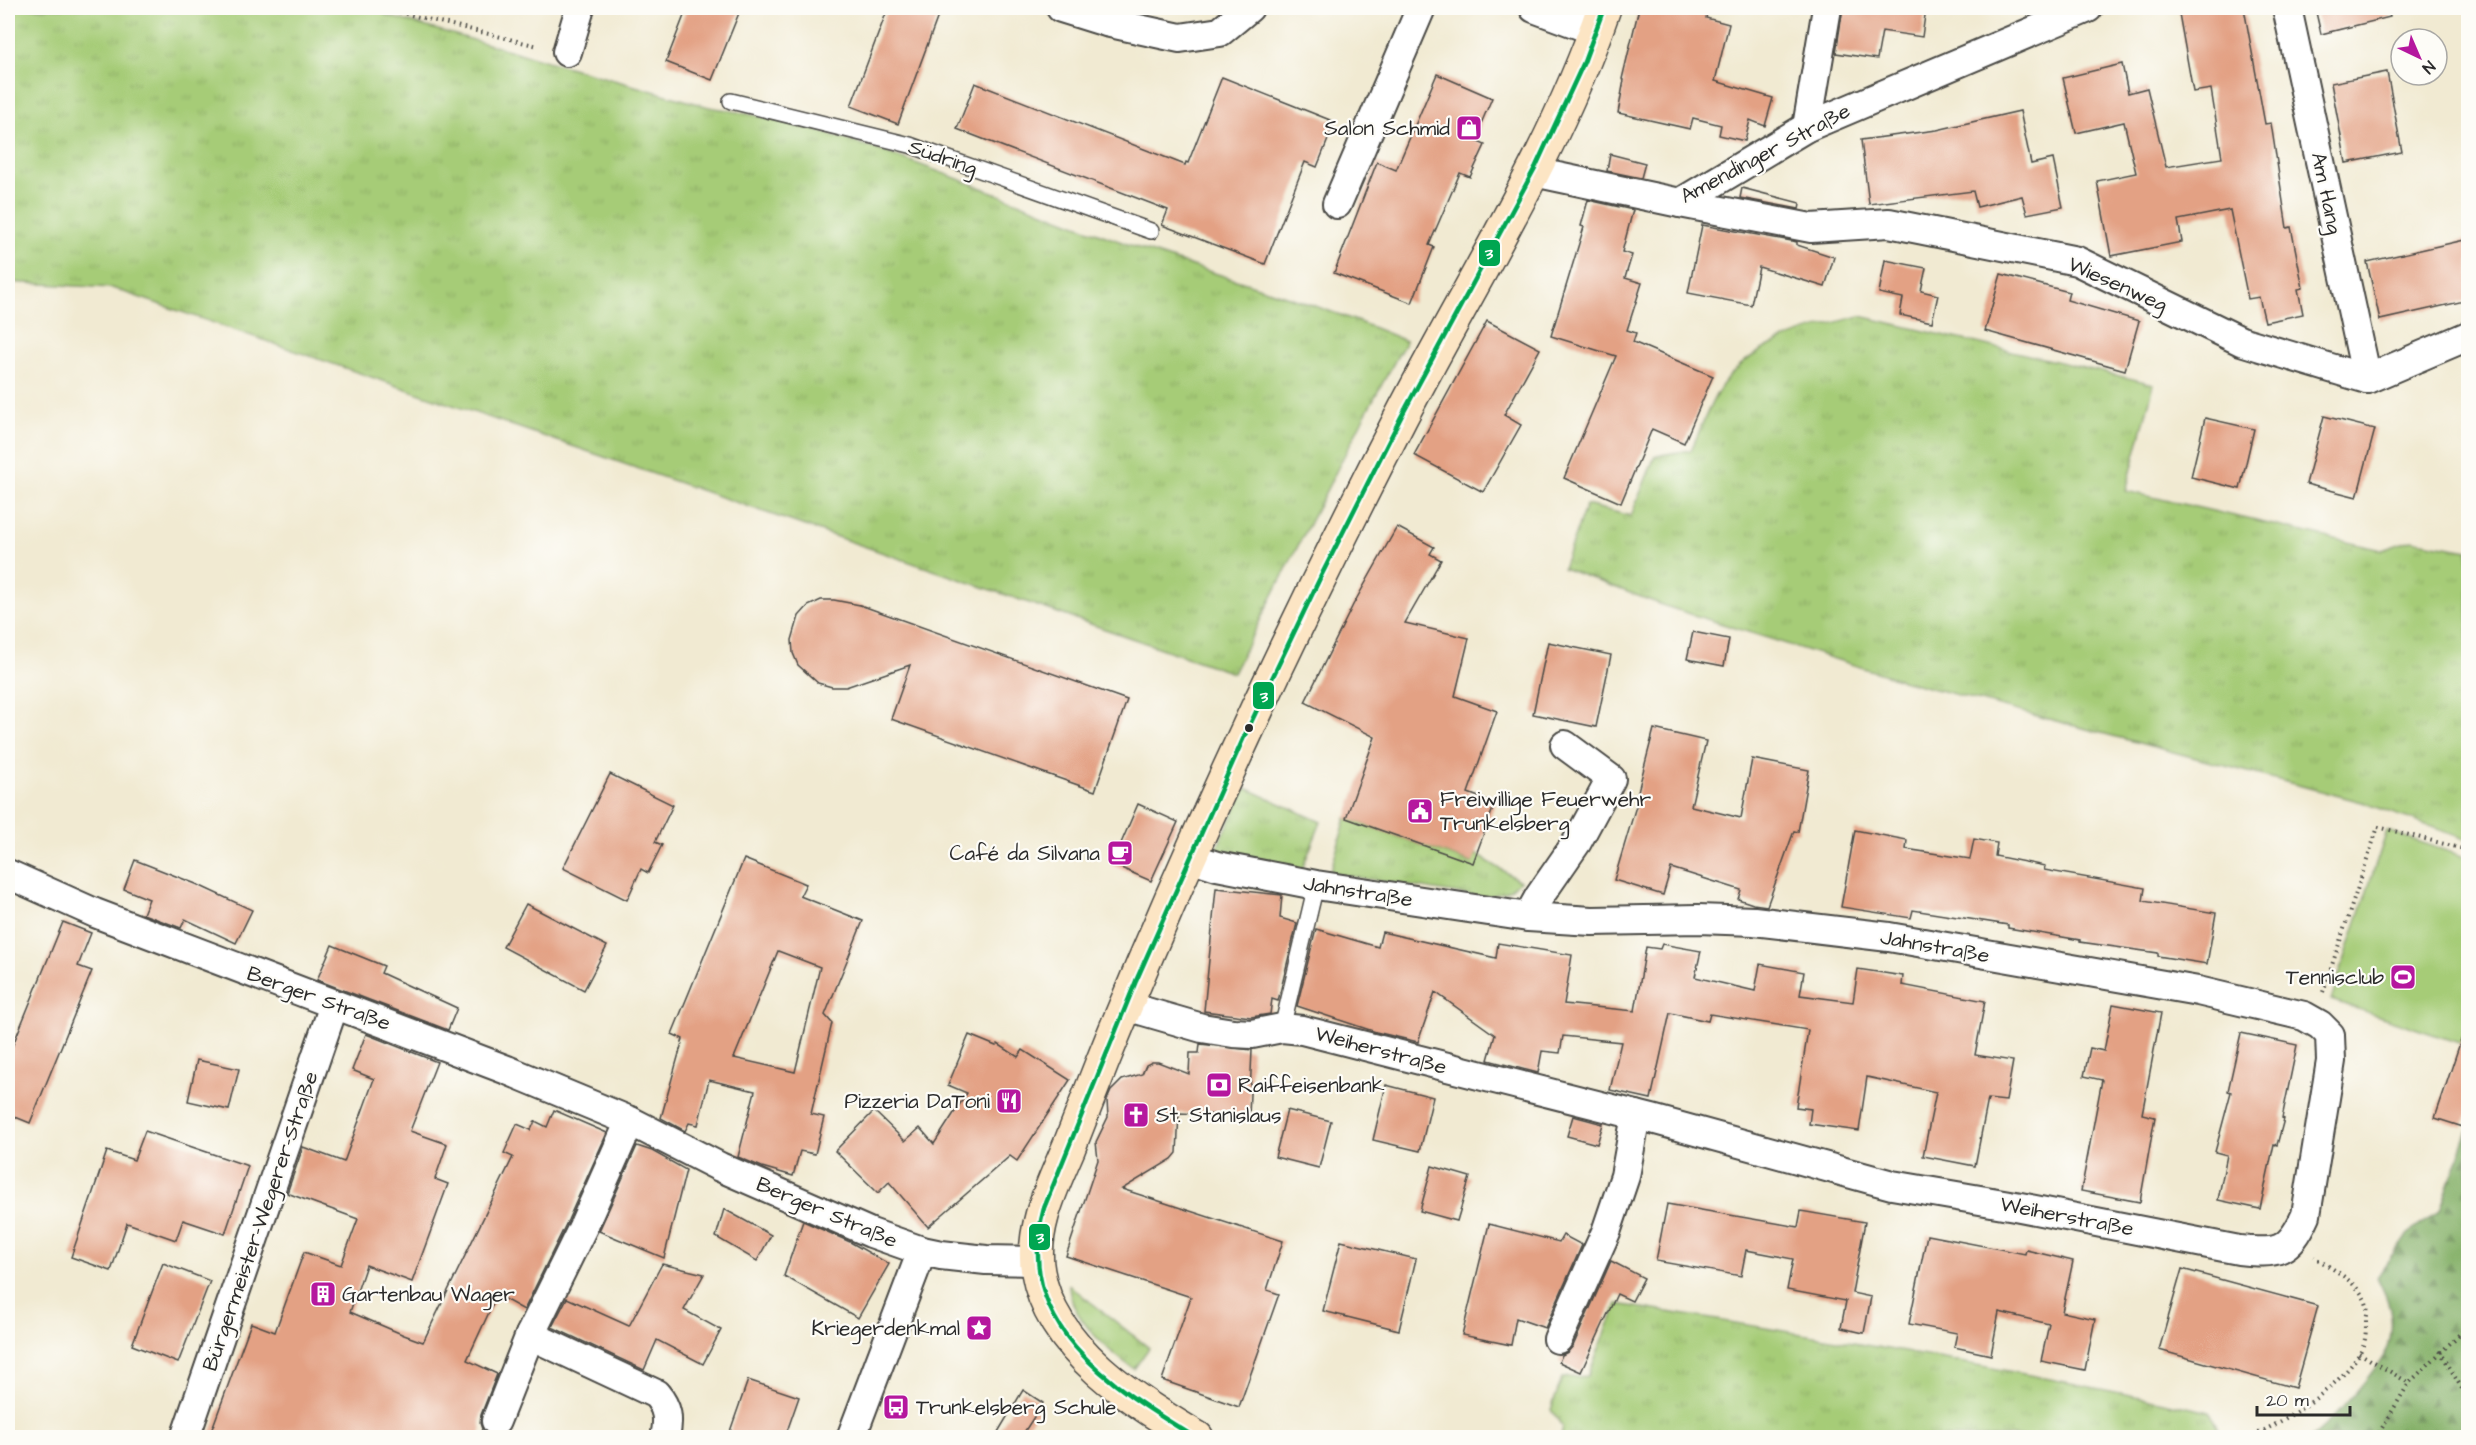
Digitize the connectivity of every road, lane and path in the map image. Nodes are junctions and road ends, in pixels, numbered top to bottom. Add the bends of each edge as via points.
1 (382, 8) edge
2 (580, 8) edge
3 (1061, 8) edge
4 (1249, 8) edge
5 (1421, 8) edge
6 (1534, 8) edge
7 (1827, 8) edge
8 (2088, 8) edge
9 (2287, 8) edge
10 (394, 9) edge
11 (1600, 19) edge
12 (567, 52) joint
13 (730, 101) dead end
14 (1807, 127) junction
15 (1534, 172) junction
16 (1680, 202) junction
17 (1337, 204) dead end
18 (1151, 231) dead end
19 (2469, 336) edge
20 (2367, 379) junction
21 (1565, 745) dead end
22 (2469, 850) edge
23 (1189, 857) junction
24 (8, 874) edge
25 (1316, 885) junction
26 (1528, 917) junction
27 (334, 1005) junction
28 (1125, 1006) junction
29 (1282, 1028) junction
30 (2322, 1028) junction
31 (1636, 1115) junction
32 (630, 1121) junction
33 (2291, 1241) junction
34 (922, 1251) junction
35 (1036, 1261) junction
36 (2469, 1326) edge
37 (530, 1335) junction
38 (1558, 1339) dead end
39 (2440, 1351) junction
40 (2359, 1353) junction
41 (2409, 1383) junction
42 (2469, 1399) edge
43 (496, 1421) dead end
44 (185, 1437) edge
45 (665, 1437) edge
46 (851, 1437) edge
47 (1197, 1437) edge
48 (2248, 1437) edge
49 (2376, 1437) edge

1 - 10 path
2 - 12 street
3 - 4 street via 1180,38 1220,32
5 - 17 street
6 - 11 street
7 - 14 street
8 - 14 street, Amendinger Straße
9 - 20 street, Am Hang
10 - 12 path
11 - 15 street via 1564,112
13 - 18 lane, Südring via 910,144
14 - 16 street, Amendinger Straße
15 - 16 street, Amendinger Straße
15 - 23 street via 1402,415 1269,681
16 - 20 street, Wiesenweg via 1811,228 1889,223 2077,261 2241,341
19 - 20 street
21 - 26 street via 1611,779 1577,842
22 - 30 path via 2378,827
23 - 25 street, Jahnstraße
23 - 28 street
24 - 27 street, Berger Straße via 95,913
25 - 26 street, Jahnstraße
25 - 29 lane
26 - 30 street, Jahnstraße via 1754,921 1878,936 2198,991 2304,1016
27 - 32 street, Berger Straße
27 - 44 street, Bürgermeister-Wegerer-Straße
28 - 29 street, Weiherstraße via 1233,1033
28 - 35 street via 1041,1219
29 - 31 street, Weiherstraße
30 - 33 street via 2331,1061 2306,1215
31 - 33 street, Weiherstraße via 1892,1185 2239,1250 2266,1253
31 - 38 street via 1625,1176 1606,1232
32 - 34 street, Berger Straße via 720,1167
32 - 37 street
33 - 40 path via 2353,1284 2361,1294 2367,1306 2364,1342
34 - 35 street, Berger Straße via 963,1258
34 - 46 street
35 - 47 street via 1047,1302 1070,1342 1116,1384
36 - 39 path
37 - 43 street
37 - 45 street via 656,1394 668,1415
39 - 41 path
39 - 42 path
40 - 41 path
40 - 48 path via 2351,1366 2311,1401 2271,1428
41 - 49 path

